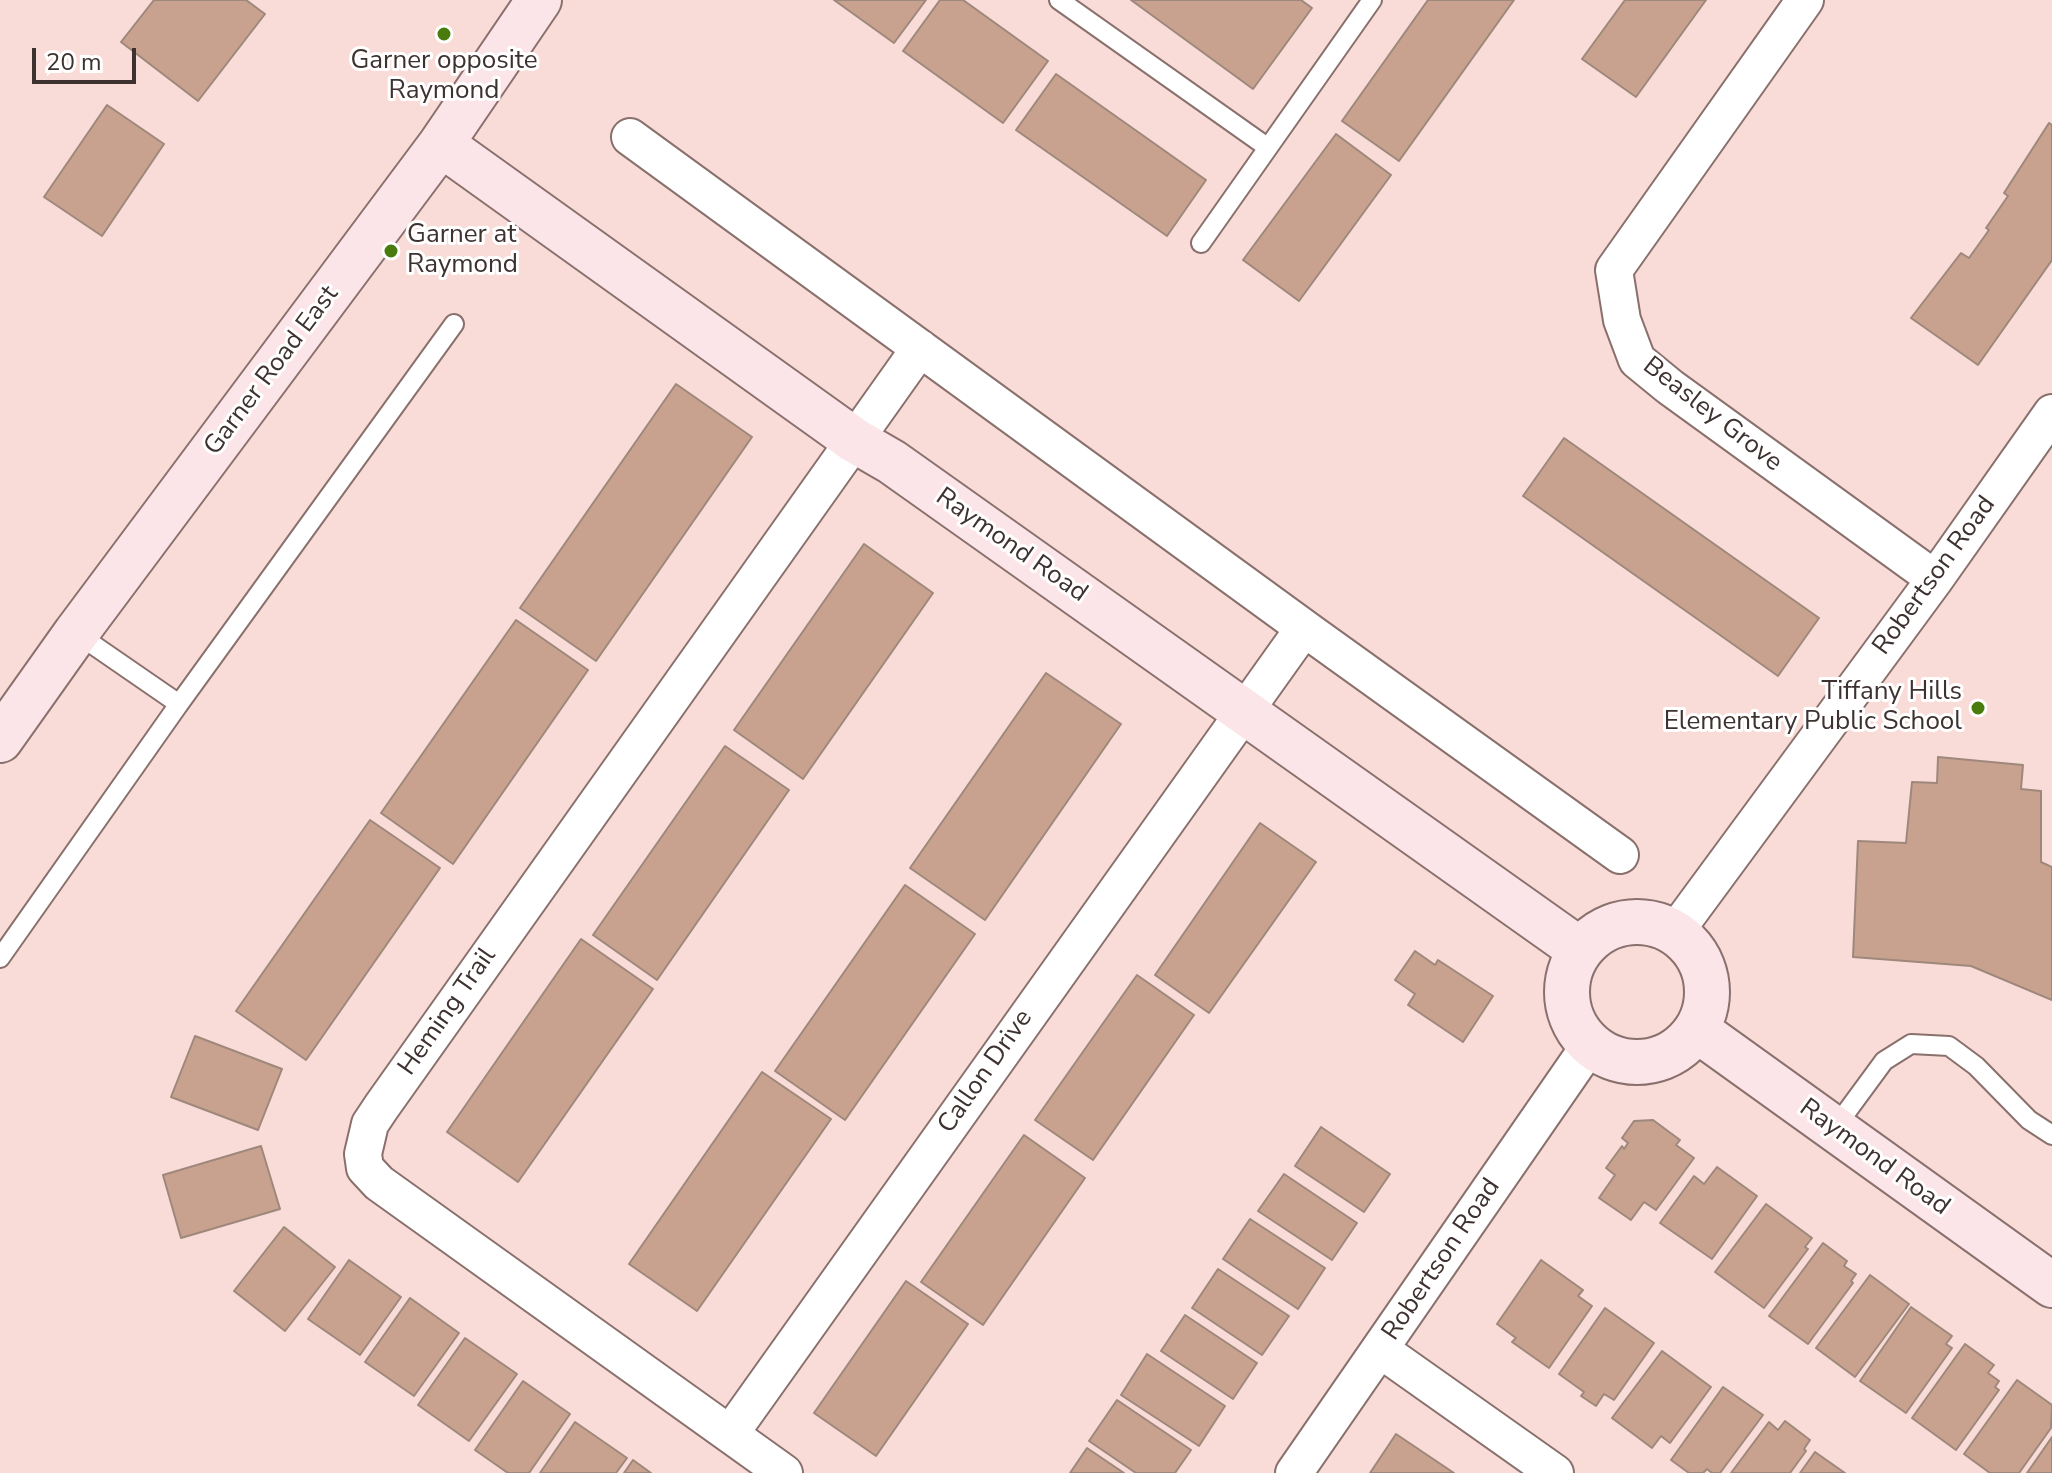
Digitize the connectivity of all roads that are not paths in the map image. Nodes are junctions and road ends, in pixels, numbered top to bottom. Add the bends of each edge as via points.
1 (539, 0) edge
2 (1059, 0) edge
3 (1372, 0) edge
4 (1805, 0) edge
5 (630, 137) dead end
6 (441, 144) junction
7 (1267, 147) junction
8 (1201, 243) dead end
9 (454, 324) dead end
10 (920, 348) junction
11 (2052, 413) edge
12 (854, 440) junction
13 (1935, 579) junction
14 (1304, 628) junction
15 (76, 633) junction
16 (179, 704) junction
17 (1242, 711) junction
18 (0, 740) edge
19 (1620, 855) dead end
20 (1675, 932) junction
21 (1580, 950) junction
22 (0, 958) edge
23 (1697, 1030) junction
24 (1590, 1045) junction
25 (1834, 1129) junction
26 (2052, 1135) edge
27 (2052, 1285) edge
28 (1381, 1350) junction
29 (730, 1434) junction
30 (784, 1473) edge
31 (1294, 1473) edge
32 (1555, 1473) edge

1 - 6 street, Garner Road East
2 - 7 lane
3 - 7 lane
4 - 13 street, Beasley Grove via 1614,270 1622,320 1637,360
5 - 10 street
6 - 12 street, Raymond Road
6 - 15 street, Garner Road East
7 - 8 lane
9 - 16 lane
10 - 12 street, Heming Trail
10 - 14 street
11 - 13 street, Robertson Road
12 - 17 street, Raymond Road
12 - 29 street, Heming Trail via 382,1106 364,1139 365,1168 379,1183
13 - 20 street, Robertson Road
14 - 17 street, Callon Drive
14 - 19 street
15 - 16 lane
15 - 18 street, Garner Road East
16 - 22 lane
17 - 21 street, Raymond Road
17 - 29 street, Callon Drive
20 - 21 street via 1637,921 1615,925
20 - 23 street via 1704,968 1708,989
21 - 24 street via 1569,971 1566,994 1570,1017
23 - 24 street via 1682,1047 1641,1063 1619,1061
23 - 25 street, Raymond Road
24 - 28 street, Robertson Road
25 - 26 lane via 1884,1061 1911,1044 1949,1046
25 - 27 street, Raymond Road
28 - 31 street, Robertson Road
28 - 32 street
29 - 30 street, Heming Trail

